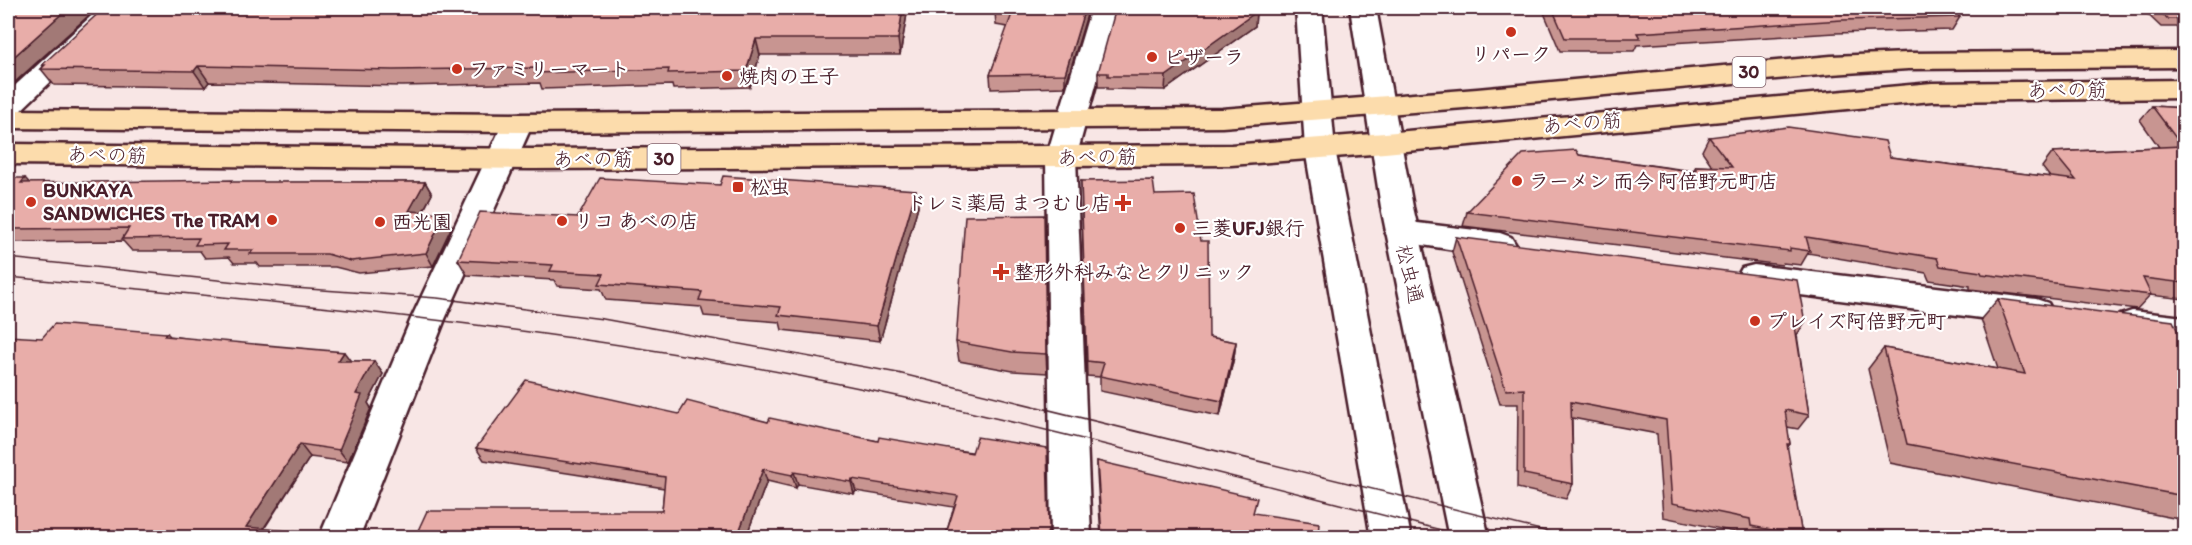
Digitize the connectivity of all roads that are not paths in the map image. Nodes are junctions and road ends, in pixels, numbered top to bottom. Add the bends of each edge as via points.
1 (115, 8) edge
2 (1104, 8) edge
3 (1309, 8) edge
4 (1363, 8) edge
5 (2184, 59) edge
6 (2184, 89) edge
7 (1377, 105) junction
8 (8, 107) edge
9 (1316, 110) junction
10 (8, 119) edge
11 (1072, 119) junction
12 (518, 123) junction
13 (1384, 143) junction
14 (1320, 149) junction
15 (8, 154) edge
16 (1061, 158) junction
17 (501, 159) junction
18 (1401, 232) junction
19 (1534, 249) edge
20 (1723, 273) edge
21 (2066, 316) edge
22 (2102, 320) edge
23 (2184, 330) edge
24 (339, 537) edge
25 (1071, 537) edge
26 (1391, 537) edge
27 (1469, 537) edge

1 - 8 street
2 - 11 street
3 - 9 street
4 - 7 street, 松虫通
5 - 7 main road, あべの筋 / 30 via 1831,65
6 - 13 main road, あべの筋 / 30 via 1932,92
7 - 9 main road, あべの筋 / 30
7 - 13 street, 松虫通
9 - 11 main road, あべの筋 / 30 via 1222,118
9 - 14 street
10 - 12 main road, あべの筋 / 30
11 - 12 main road, あべの筋 / 30
11 - 16 street
12 - 17 street
13 - 14 main road, あべの筋 / 30
13 - 18 street, 松虫通
14 - 16 main road, あべの筋 / 30
14 - 26 street
15 - 17 main road, あべの筋 / 30
16 - 17 main road, あべの筋 / 30
16 - 25 street
17 - 24 street via 428,319
18 - 19 street
18 - 27 street, 松虫通
20 - 21 street
22 - 23 street

